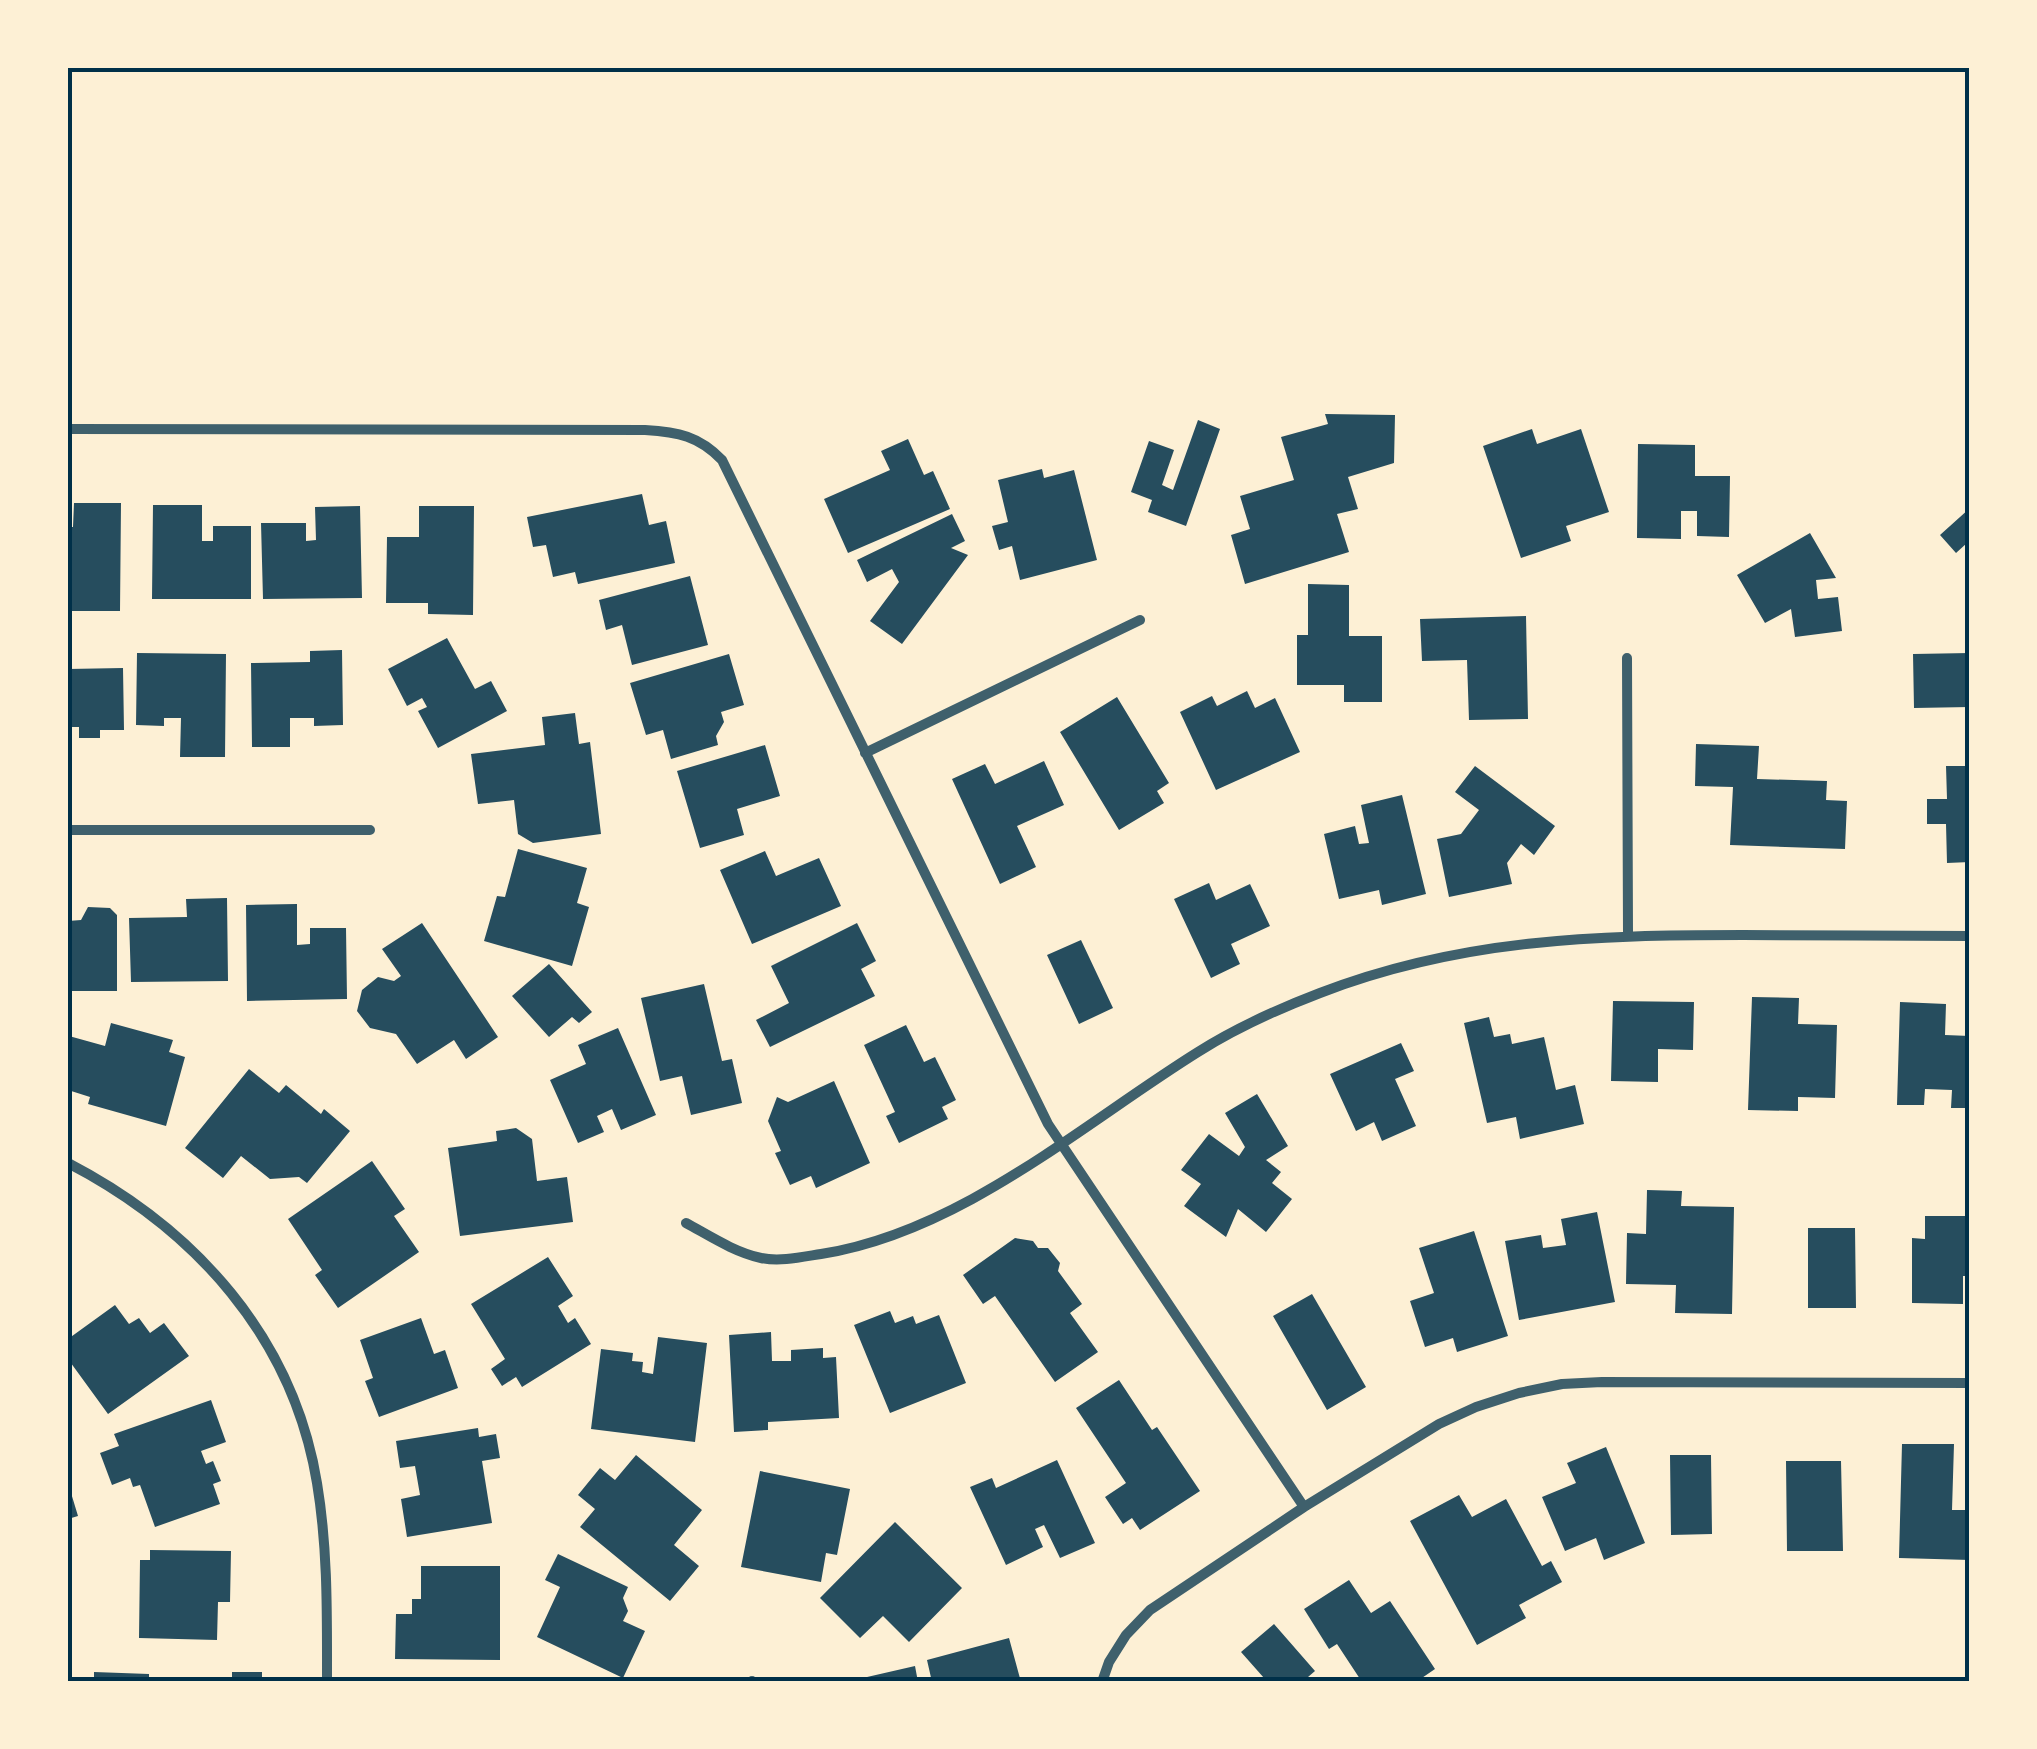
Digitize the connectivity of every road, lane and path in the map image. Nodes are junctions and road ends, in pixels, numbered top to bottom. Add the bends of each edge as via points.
1 (68, 428) edge
2 (1140, 620) dead end
3 (1627, 658) dead end
4 (864, 752) junction
5 (68, 830) edge
6 (370, 830) dead end
7 (1628, 935) junction
8 (1970, 936) edge
9 (1060, 1145) junction
10 (68, 1164) edge
11 (686, 1223) dead end
12 (1970, 1383) edge
13 (1304, 1507) junction
14 (327, 1682) edge
15 (1102, 1682) edge

1 - 4 street via 691,435 722,460
2 - 4 street
3 - 7 street
4 - 9 street
5 - 6 street
7 - 8 street
7 - 9 street via 1486,947 1320,992 1202,1050
9 - 11 street via 924,1221 844,1250 764,1258
9 - 13 street
10 - 14 street via 113,1187 202,1258 274,1357 316,1478 326,1565
12 - 13 street via 1562,1384 1476,1406
13 - 15 street via 1150,1610 1126,1634

